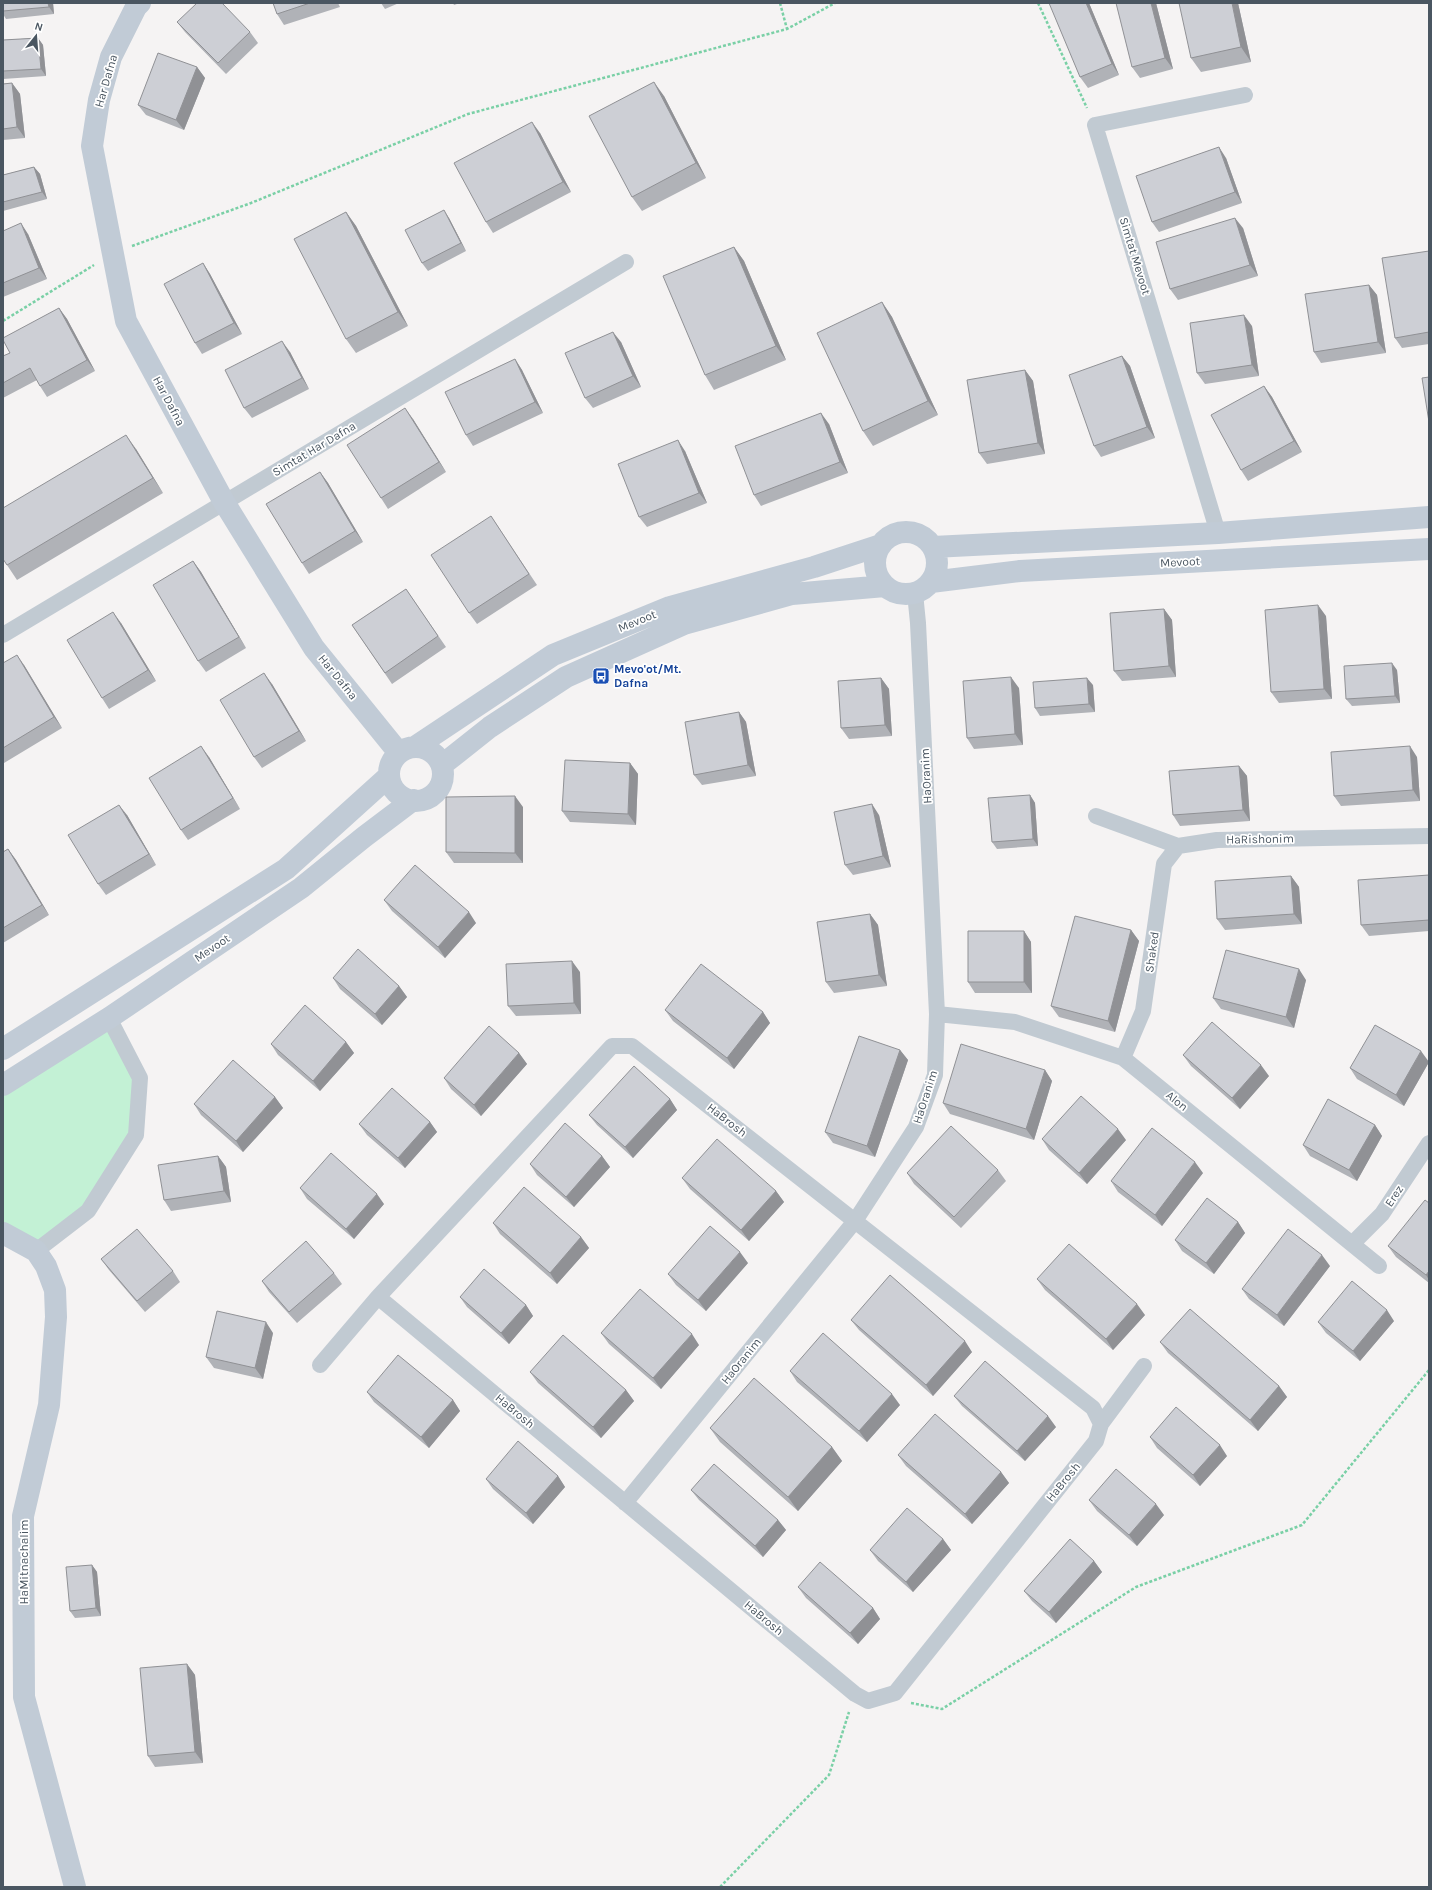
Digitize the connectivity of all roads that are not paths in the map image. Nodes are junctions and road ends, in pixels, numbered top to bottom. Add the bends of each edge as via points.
1 (135, 4) edge
2 (1245, 94) dead end
3 (626, 262) dead end
4 (224, 502) junction
5 (1429, 517) edge
6 (1218, 533) junction
7 (881, 545) junction
8 (933, 547) junction
9 (1429, 549) edge
10 (885, 586) junction
11 (923, 588) junction
12 (3, 635) edge
13 (407, 750) junction
14 (442, 765) junction
15 (389, 776) junction
16 (413, 800) junction
17 (1096, 816) dead end
18 (1429, 836) edge
19 (1178, 846) junction
20 (937, 1014) junction
21 (109, 1018) junction
22 (3, 1049) edge
23 (1123, 1058) junction
24 (3, 1085) edge
25 (1429, 1143) edge
26 (855, 1221) junction
27 (3, 1234) edge
28 (1352, 1244) junction
29 (36, 1251) junction
30 (1380, 1266) dead end
31 (378, 1297) junction
32 (320, 1365) dead end
33 (1144, 1366) dead end
34 (1101, 1424) junction
35 (625, 1503) junction
36 (75, 1887) edge

1 - 4 street, Har Dafna via 111,56 99,100 92,146 126,321
2 - 6 street, Simtat Mevoot via 1095,125
3 - 4 street, Simtat Har Dafna
4 - 12 street, Simtat Har Dafna
4 - 13 street, Har Dafna via 314,648
5 - 6 street
6 - 8 street
7 - 8 street via 888,538 908,532 917,534
7 - 10 street via 875,562 876,571
7 - 13 street, Mevoot via 814,567 670,607 553,655
8 - 11 street via 936,574
9 - 11 street, Mevoot via 1020,571
10 - 11 street via 894,592 905,594
10 - 14 street, Mevoot via 792,594 684,624 566,677 490,728
11 - 20 street, HaOranim via 918,623
13 - 14 street via 432,751
13 - 15 street via 394,759
14 - 16 street via 442,783 437,791 422,800
15 - 16 street via 397,792 404,798
15 - 22 street via 286,869
16 - 21 street, Mevoot via 302,888
17 - 19 street, HaRishonim
18 - 19 street, HaRishonim via 1217,840
19 - 23 street, Shaked via 1164,864 1143,1011
20 - 23 street, Alon via 1015,1022
20 - 26 street, HaOranim via 935,1074 916,1127
21 - 24 street, Mevoot
21 - 29 street via 140,1078 136,1135 88,1211
23 - 28 street, Alon
25 - 28 street, Erez via 1382,1214
26 - 31 street, HaBrosh via 632,1046 612,1046
26 - 34 street, HaBrosh via 1093,1408
26 - 35 street, HaOranim
27 - 29 street
28 - 30 street, Alon
29 - 36 street, HaMitnachalim via 46,1266 55,1290 56,1317 49,1405 23,1516 24,1697
31 - 32 street, HaBrosh
31 - 35 street, HaBrosh
33 - 34 street, HaBrosh
34 - 35 street, HaBrosh via 1096,1441 895,1693 868,1701 855,1694

